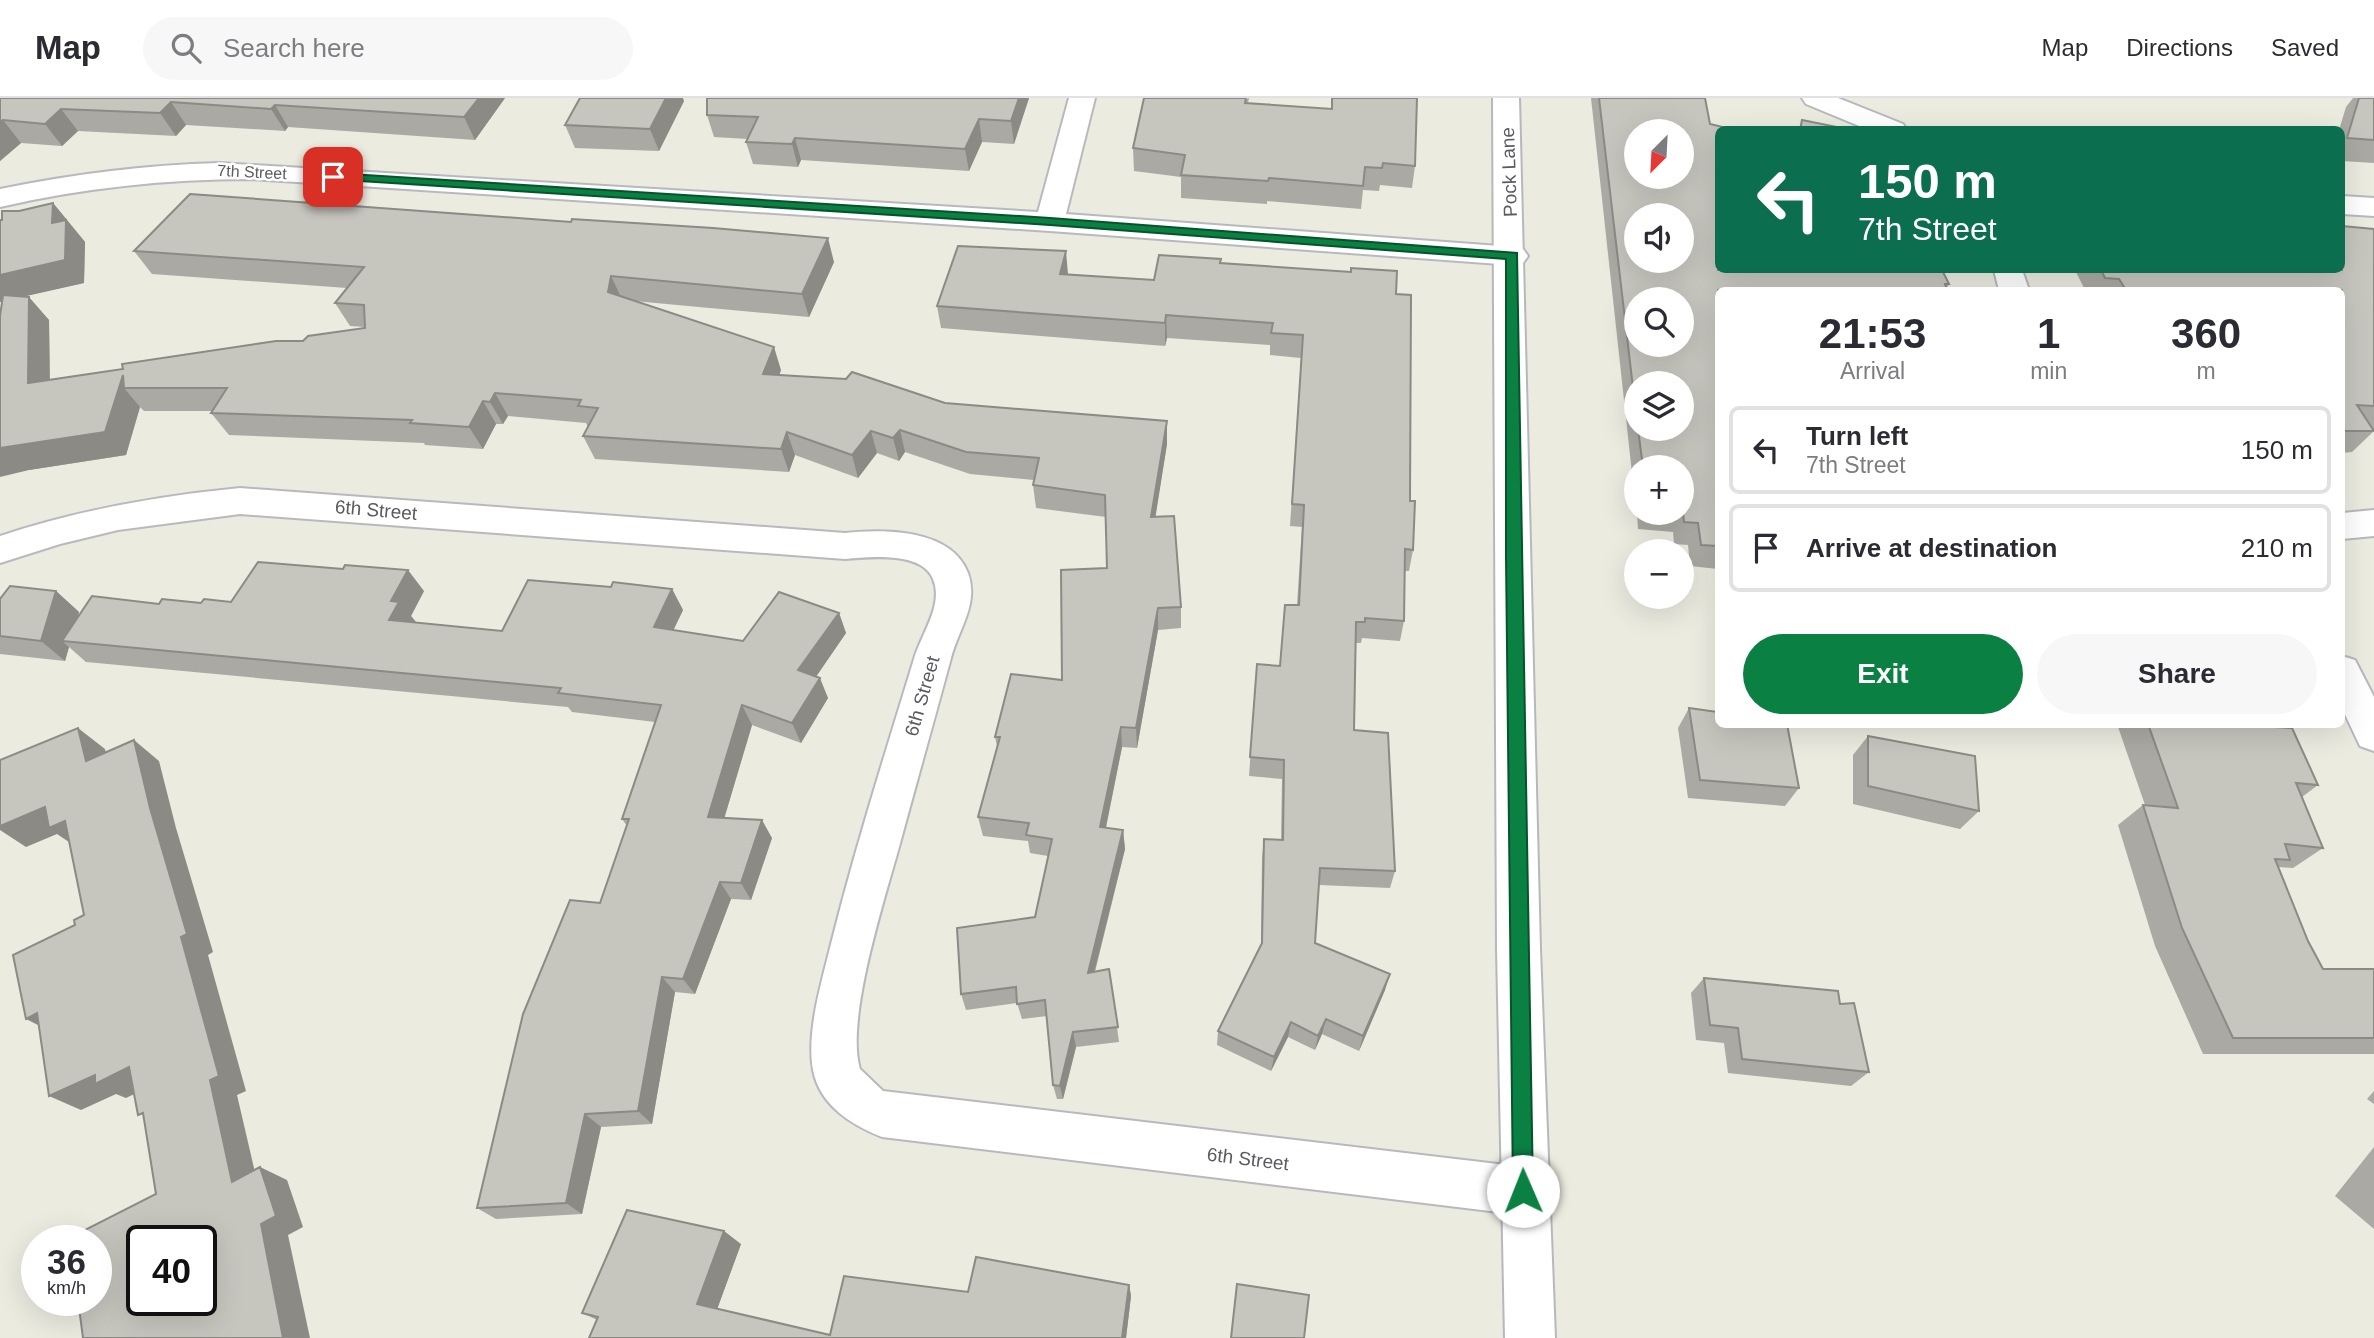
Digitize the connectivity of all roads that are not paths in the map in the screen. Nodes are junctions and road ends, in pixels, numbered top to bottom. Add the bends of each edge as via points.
1 (1082, 98) edge
2 (1506, 98) edge
3 (1815, 98) edge
4 (1884, 126) edge
5 (0, 198) edge
6 (2345, 205) edge
7 (2374, 207) edge
8 (1050, 222) junction
9 (1513, 256) junction
10 (2374, 523) edge
11 (2345, 526) edge
12 (0, 550) edge
13 (2345, 677) edge
14 (2374, 735) edge
15 (1523, 1191) junction
16 (1530, 1338) edge

1 - 8 street
2 - 9 street, Pock Lane
3 - 4 street
5 - 8 street, 7th Street via 105,178 207,170
6 - 7 street
8 - 9 street, 7th Street
9 - 15 street, Pock Lane
10 - 11 street
12 - 15 street, 6th Street via 97,520 240,500 742,539 909,546 938,560 950,573 955,601 931,662 836,1012 836,1070 844,1085 866,1107 882,1114
13 - 14 street
15 - 16 street, Pock Lane

